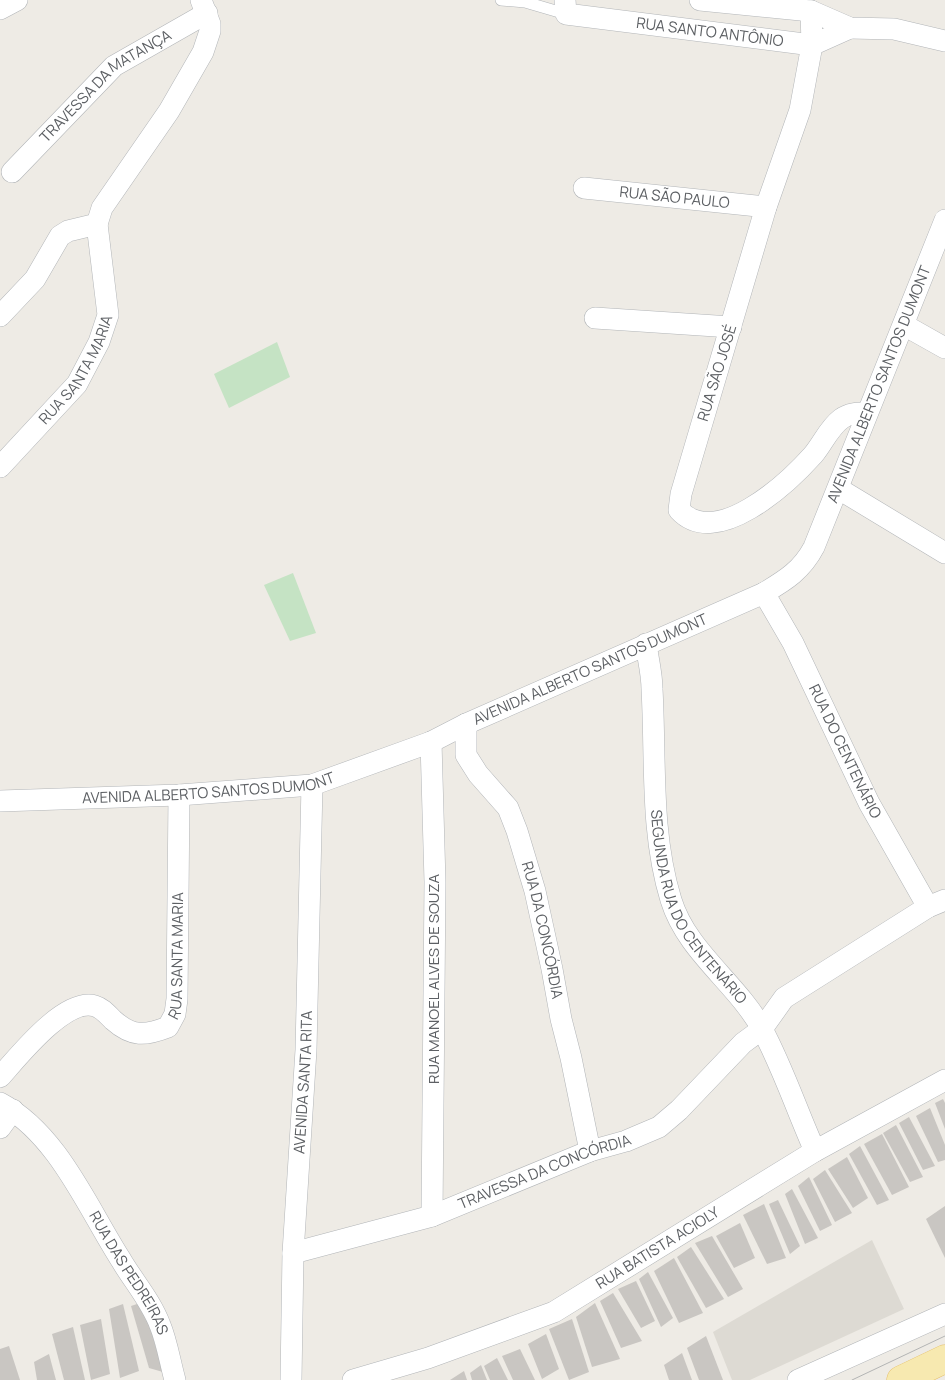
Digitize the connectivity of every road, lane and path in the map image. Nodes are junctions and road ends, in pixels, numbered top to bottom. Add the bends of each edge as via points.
1 (17, 0) edge
2 (501, 0) edge
3 (700, 0) edge
4 (528, 1) edge
5 (204, 6) edge
6 (565, 7) edge
7 (0, 9) edge
8 (812, 11) junction
9 (850, 28) junction
10 (945, 41) edge
11 (812, 44) junction
12 (12, 172) dead end
13 (584, 188) dead end
14 (766, 208) junction
15 (945, 220) edge
16 (97, 224) junction
17 (0, 316) edge
18 (595, 318) dead end
19 (904, 325) junction
20 (731, 327) junction
21 (945, 348) edge
22 (866, 413) junction
23 (0, 467) edge
24 (839, 489) junction
25 (945, 553) edge
26 (764, 593) junction
27 (646, 644) junction
28 (466, 724) junction
29 (431, 742) junction
30 (312, 785) junction
31 (179, 795) junction
32 (0, 801) edge
33 (936, 904) edge
34 (762, 1029) junction
35 (0, 1077) edge
36 (945, 1080) edge
37 (7, 1106) edge
38 (0, 1128) edge
39 (590, 1151) junction
40 (815, 1151) junction
41 (432, 1216) junction
42 (294, 1253) junction
43 (945, 1314) edge
44 (945, 1359) edge
45 (908, 1379) edge
46 (175, 1380) edge
47 (292, 1380) edge
48 (353, 1380) edge
49 (798, 1380) edge

1 - 7 street
2 - 4 lane
3 - 8 street, RUA SANTO ANTÔNIO
4 - 6 lane
5 - 12 street, TRAVESSA DA MATANÇA via 114,66
5 - 16 street, RUA SANTA MARIA via 210,31 203,52 169,111 102,208
6 - 11 street, RUA SANTO ANTÔNIO
8 - 9 street, RUA SANTO ANTÔNIO
8 - 11 street, RUA SÃO JOSÉ
9 - 10 street, RUA SANTO ANTÔNIO via 894,29
9 - 11 street, RUA SANTO ANTÔNIO
11 - 14 street, RUA SÃO JOSÉ via 800,110
13 - 14 street, RUA SÃO PAULO
14 - 20 street, RUA SÃO JOSÉ
15 - 19 street, AVENIDA ALBERTO SANTOS DUMONT
16 - 17 street via 60,236 34,279
16 - 23 street, RUA SANTA MARIA via 108,315 99,342 77,384
18 - 20 street
19 - 21 street
19 - 22 street, AVENIDA ALBERTO SANTOS DUMONT
20 - 22 street, RUA SÃO JOSÉ via 681,494 680,510 686,516 708,524 732,517 752,506 780,488 842,418 853,412
22 - 24 street, AVENIDA ALBERTO SANTOS DUMONT
24 - 25 street
24 - 26 street, AVENIDA ALBERTO SANTOS DUMONT via 806,562 792,577
26 - 27 street, AVENIDA ALBERTO SANTOS DUMONT
26 - 33 street, RUA DO CENTENÁRIO via 793,643 869,803
27 - 28 street, AVENIDA ALBERTO SANTOS DUMONT
27 - 34 street, SEGUNDA RUA DO CENTENÁRIO via 652,687 654,790 660,851 671,901 688,936 731,986
28 - 29 street, AVENIDA ALBERTO SANTOS DUMONT
28 - 39 street, RUA DA CONCÓRDIA via 466,755 508,808 518,831 552,969
29 - 30 street, AVENIDA ALBERTO SANTOS DUMONT
29 - 41 street, RUA MANOEL ALVES DE SOUZA via 435,882
30 - 31 street, AVENIDA ALBERTO SANTOS DUMONT
30 - 42 street, AVENIDA SANTA RITA via 306,1050
31 - 32 street, AVENIDA ALBERTO SANTOS DUMONT
31 - 35 street, RUA SANTA MARIA via 177,1000 168,1028 149,1035 126,1031 93,1005 76,1008 55,1018
33 - 34 street, TRAVESSA DA CONCÓRDIA via 784,998
34 - 39 street, TRAVESSA DA CONCÓRDIA via 743,1043 659,1127
34 - 40 street, SEGUNDA RUA DO CENTENÁRIO
36 - 40 street, RUA BATISTA ACIOLY
37 - 38 street
37 - 46 street, RUA DAS PEDREIRAS via 38,1131 144,1293 160,1325
39 - 41 street, TRAVESSA DA CONCÓRDIA
40 - 48 street, RUA BATISTA ACIOLY via 554,1312 428,1358
41 - 42 street, TRAVESSA DA CONCÓRDIA
42 - 47 street, AVENIDA SANTA RITA
43 - 49 street
44 - 45 main road

